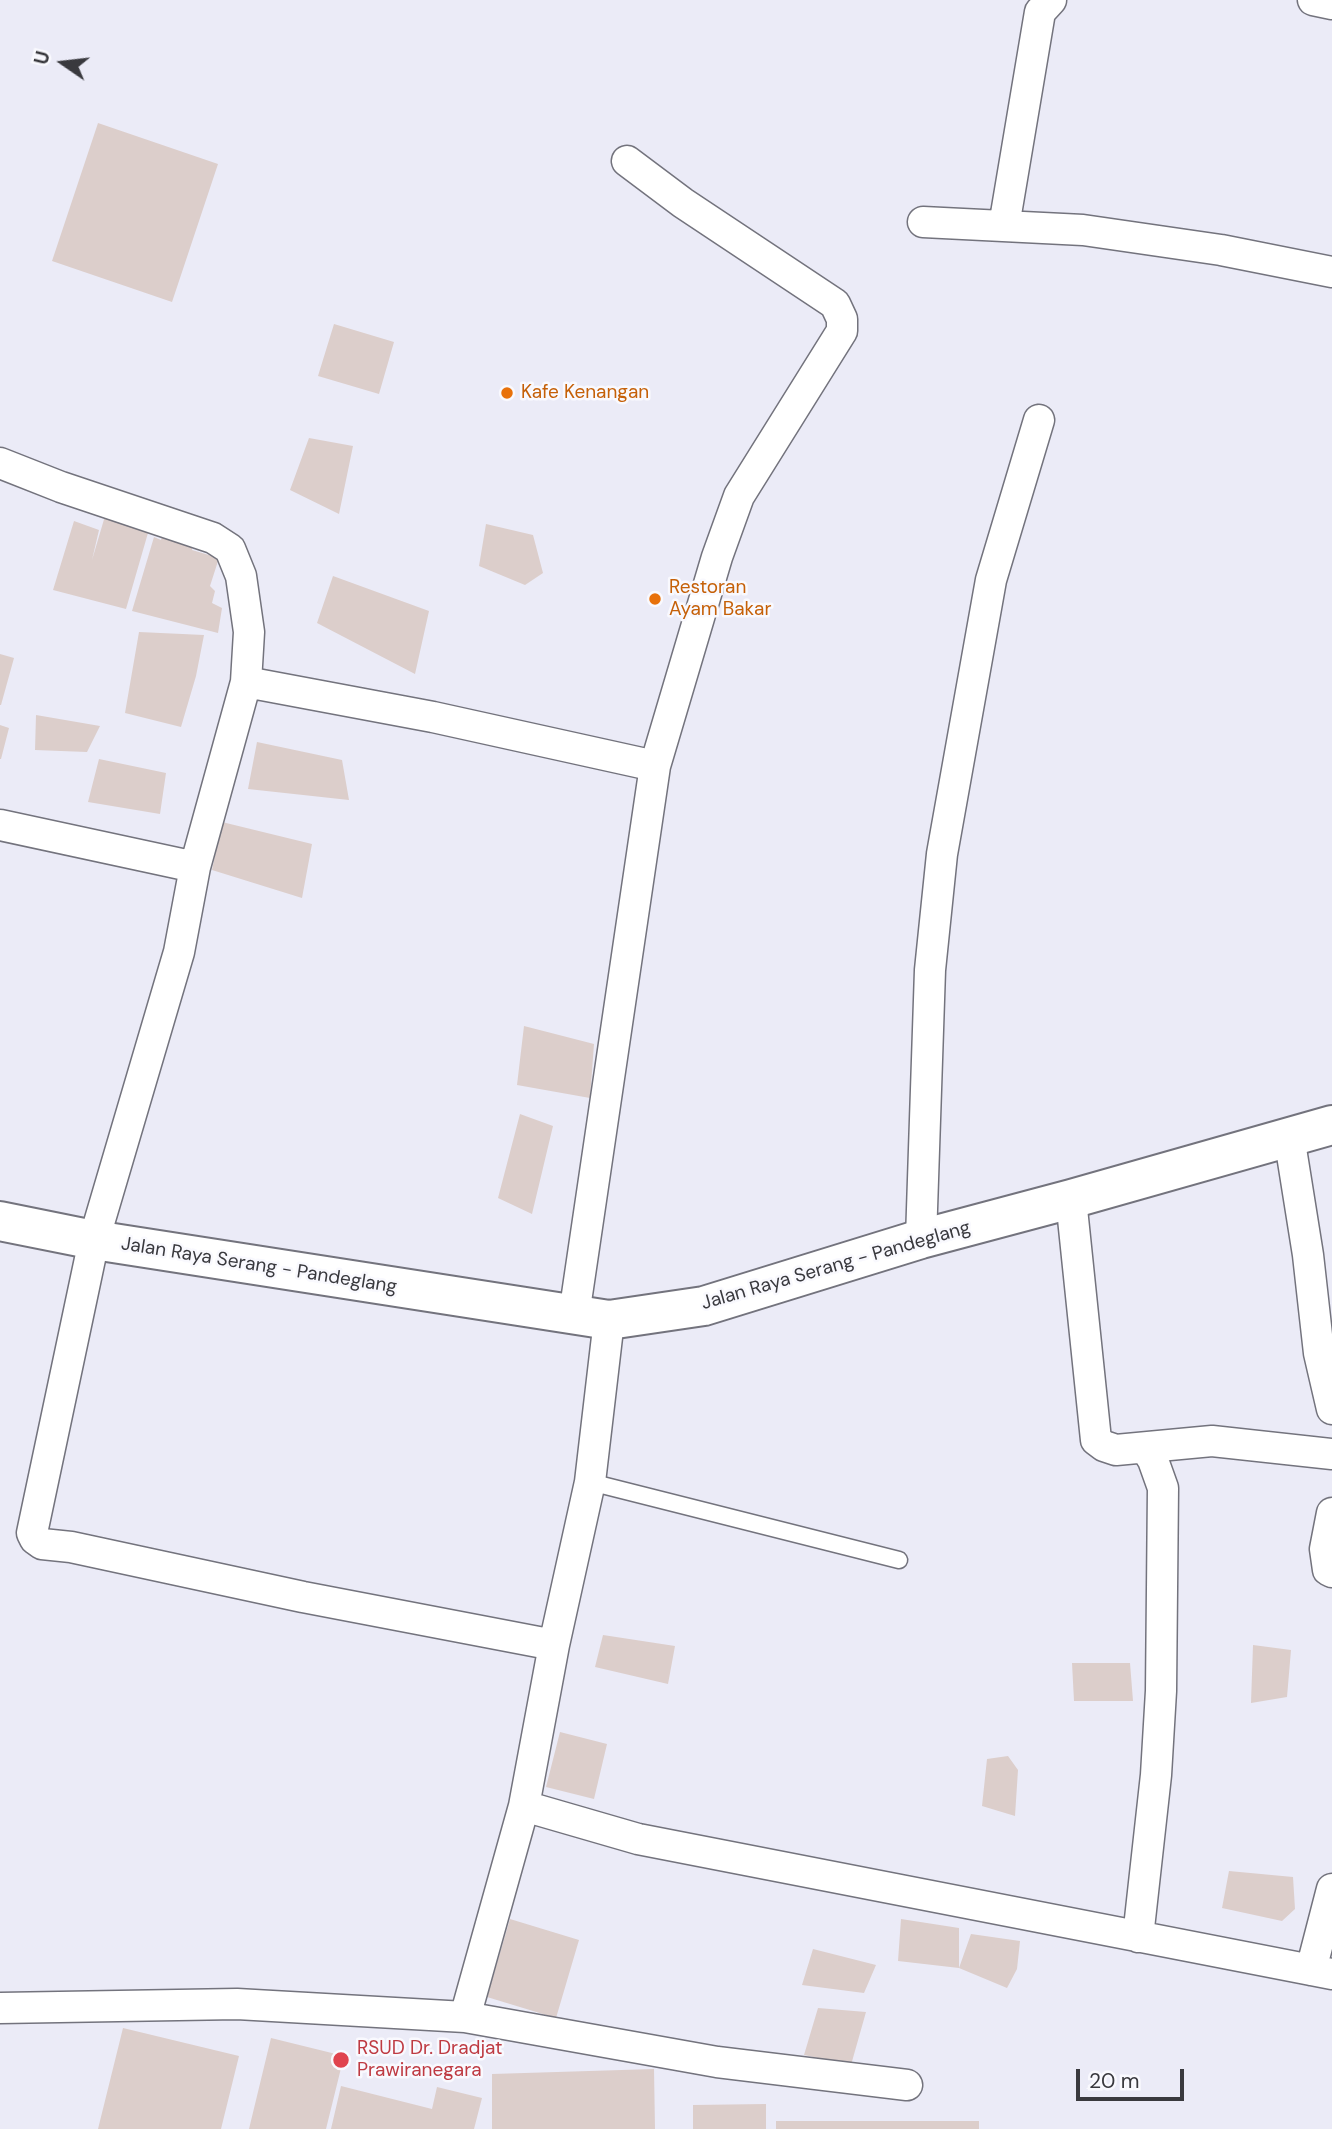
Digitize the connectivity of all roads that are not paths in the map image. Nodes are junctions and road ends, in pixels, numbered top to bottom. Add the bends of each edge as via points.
1 (1051, 0) edge
2 (1313, 0) edge
3 (1332, 4) edge
4 (627, 160) dead end
5 (923, 222) dead end
6 (1004, 226) junction
7 (1332, 272) edge
8 (1039, 420) dead end
9 (0, 463) edge
10 (246, 682) junction
11 (655, 766) junction
12 (0, 825) edge
13 (195, 867) junction
14 (1332, 1125) edge
15 (1289, 1136) junction
16 (1071, 1199) junction
17 (0, 1221) edge
18 (921, 1239) junction
19 (94, 1240) junction
20 (592, 1317) junction
21 (1332, 1409) edge
22 (1146, 1449) junction
23 (1332, 1454) edge
24 (590, 1482) junction
25 (1332, 1513) edge
26 (899, 1560) dead end
27 (1332, 1572) edge
28 (554, 1645) junction
29 (524, 1806) junction
30 (1332, 1889) edge
31 (1138, 1937) junction
32 (1321, 1972) edge
33 (0, 2008) edge
34 (465, 2017) junction
35 (907, 2085) dead end

1 - 6 street via 1040,12
2 - 3 street
4 - 11 street via 835,304 842,319 842,331 738,496
5 - 6 street
6 - 7 street via 1083,230
8 - 18 street via 991,580 942,854 930,970
9 - 10 street via 230,548 241,576 248,632
10 - 11 street
10 - 13 street
11 - 20 street
12 - 13 street
13 - 19 street via 178,952
14 - 15 main road, Jalan Raya Serang - Pandeglang
15 - 16 main road, Jalan Raya Serang - Pandeglang
15 - 21 street via 1319,1353
16 - 18 main road, Jalan Raya Serang - Pandeglang
16 - 22 street via 1096,1440 1116,1450
17 - 19 main road, Jalan Raya Serang - Pandeglang
18 - 20 main road, Jalan Raya Serang - Pandeglang via 704,1306
19 - 20 main road, Jalan Raya Serang - Pandeglang
19 - 28 street via 33,1522 35,1539
20 - 24 street
22 - 23 street via 1212,1441
22 - 31 street via 1163,1488 1161,1691
24 - 26 lane
24 - 28 street
25 - 27 street via 1325,1549
28 - 29 street
29 - 31 street via 638,1839
29 - 34 street
30 - 32 street
31 - 32 street
33 - 34 street via 237,2004
34 - 35 street via 718,2062

